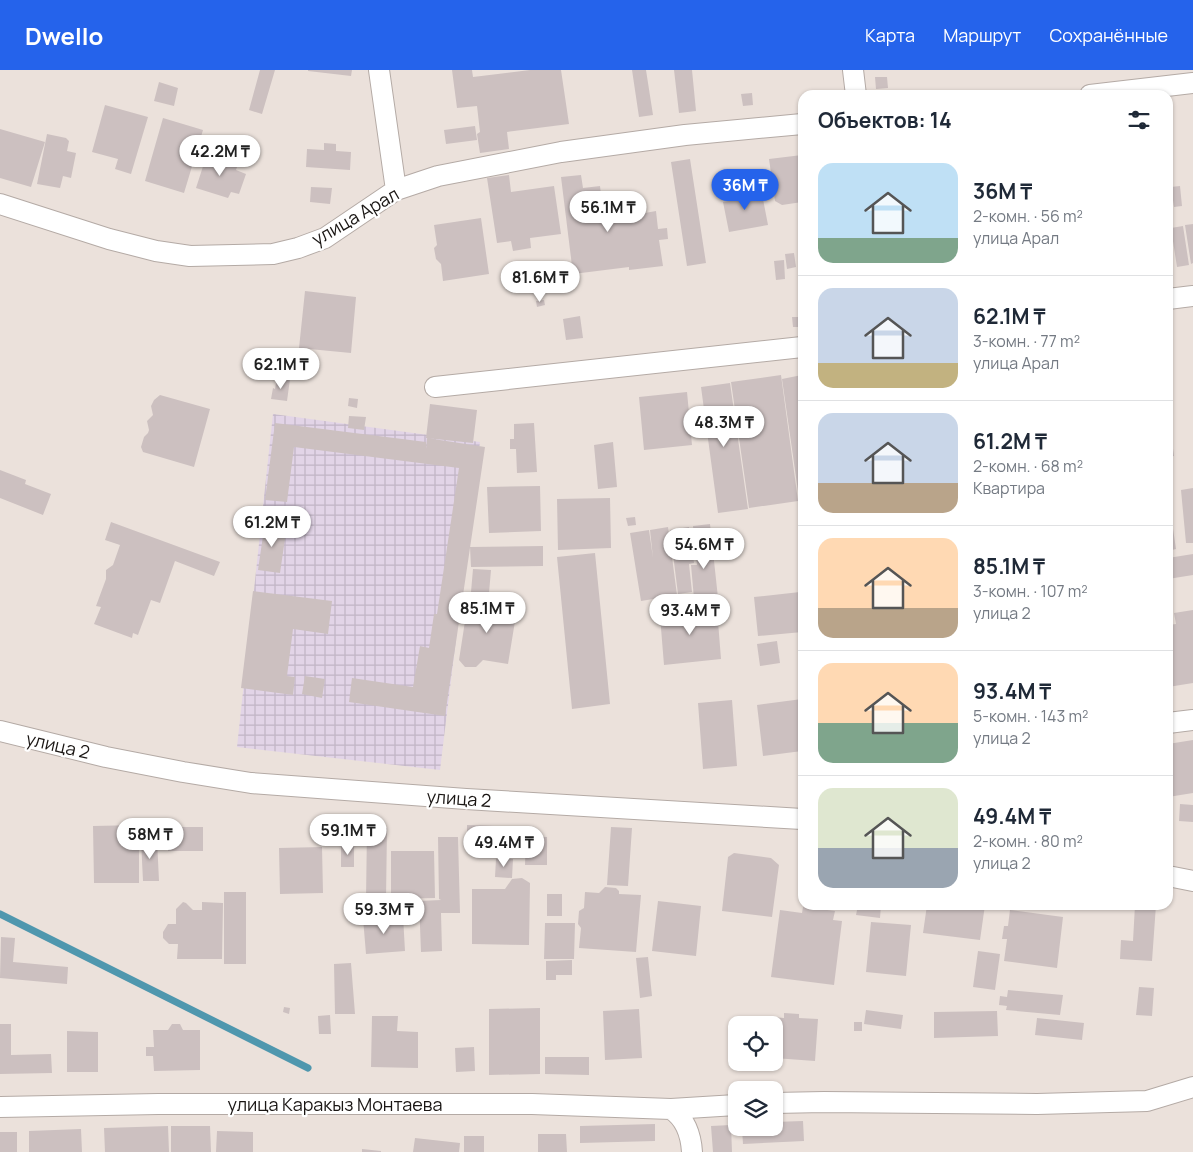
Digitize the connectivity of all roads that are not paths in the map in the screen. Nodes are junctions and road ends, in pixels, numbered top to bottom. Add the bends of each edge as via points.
1 (380, 70) edge
2 (853, 70) edge
3 (1193, 83) edge
4 (855, 90) edge
5 (1133, 90) edge
6 (798, 124) edge
7 (396, 190) junction
8 (0, 204) edge
9 (1193, 296) edge
10 (1173, 298) edge
11 (798, 347) edge
12 (435, 387) dead end
13 (1193, 720) edge
14 (1173, 722) edge
15 (0, 731) edge
16 (798, 819) edge
17 (1173, 877) edge
18 (1193, 881) edge
19 (1193, 1087) edge
20 (783, 1103) edge
21 (728, 1105) edge
22 (0, 1108) edge
23 (671, 1109) junction
24 (692, 1152) edge

1 - 7 street
2 - 4 street
3 - 5 street
6 - 7 street, улица Арал via 685,135 561,152 438,176
7 - 8 street, улица Арал via 325,238 273,254 190,256 156,252
9 - 10 street
11 - 12 street
13 - 14 street
15 - 16 street, улица 2 via 115,759 251,783
17 - 18 street
19 - 20 street via 1147,1101
21 - 23 street, улица Каракыз Монтаева
22 - 23 street, улица Каракыз Монтаева via 158,1104 532,1104
23 - 24 street via 686,1127

